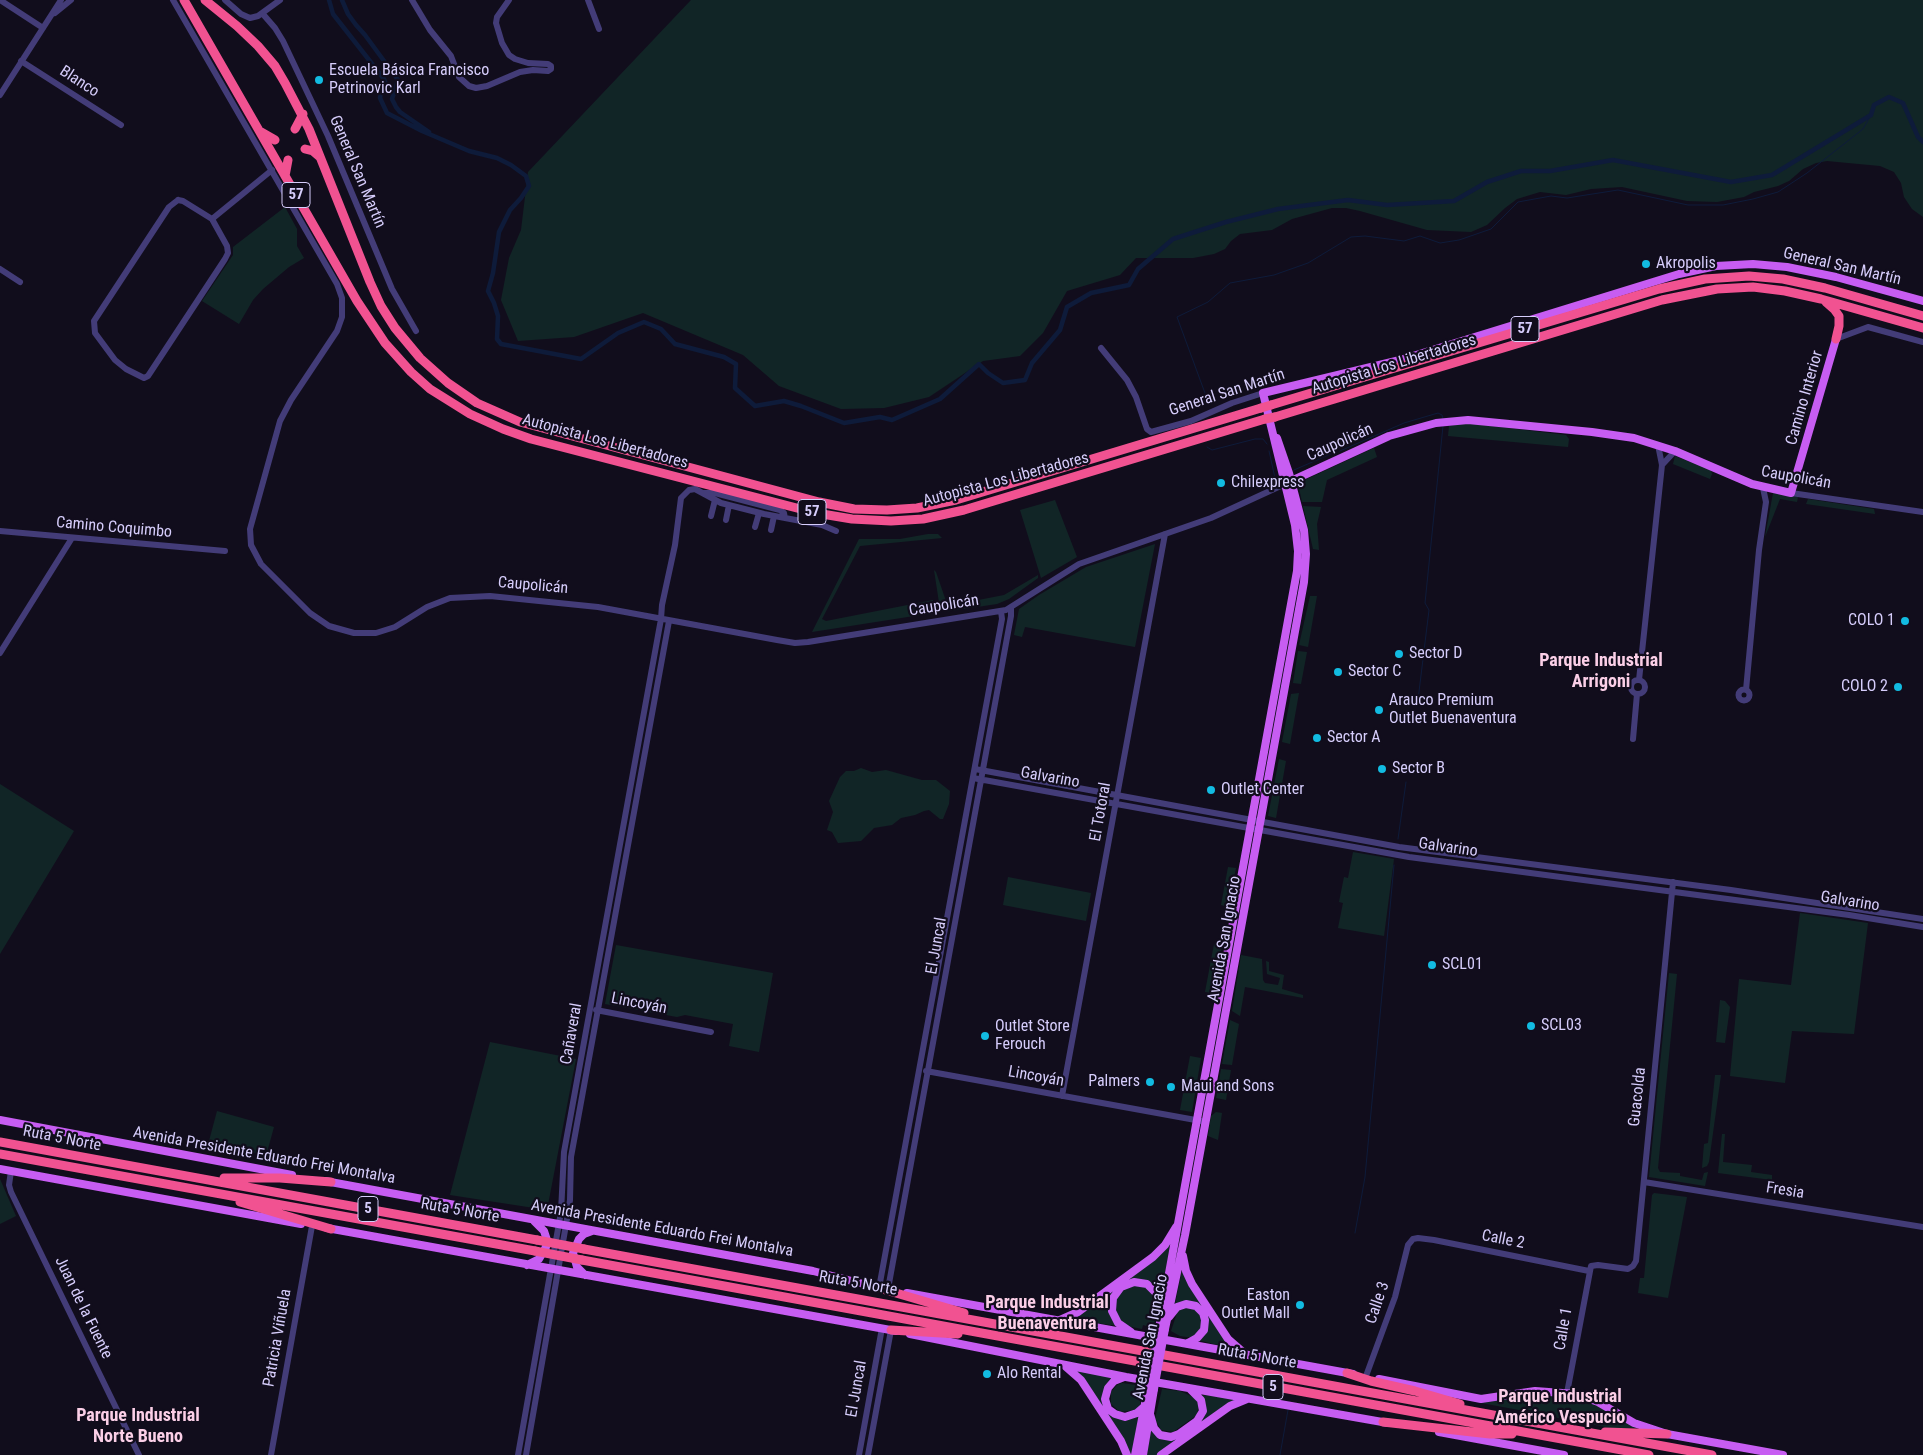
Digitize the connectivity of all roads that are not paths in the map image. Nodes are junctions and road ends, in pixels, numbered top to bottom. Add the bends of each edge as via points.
1 (0, 0) edge
2 (61, 0) edge
3 (72, 0) edge
4 (173, 0) edge
5 (184, 0) edge
6 (205, 0) edge
7 (225, 0) edge
8 (280, 0) edge
9 (412, 0) edge
10 (509, 0) edge
11 (588, 0) edge
12 (262, 13) junction
13 (52, 15) junction
14 (43, 28) junction
15 (599, 28) dead end
16 (22, 61) junction
17 (0, 95) edge
18 (303, 114) junction
19 (121, 125) dead end
20 (295, 129) dead end
21 (259, 131) junction
22 (275, 140) dead end
23 (305, 149) dead end
24 (321, 157) junction
25 (288, 160) dead end
26 (272, 170) junction
27 (285, 176) junction
28 (212, 219) junction
29 (0, 269) edge
30 (20, 282) dead end
31 (1821, 299) junction
32 (1923, 301) edge
33 (1923, 316) edge
34 (1923, 328) edge
35 (416, 331) dead end
36 (1842, 332) junction
37 (1836, 339) joint
38 (1923, 342) edge
39 (1101, 348) dead end
40 (1263, 392) junction
41 (1658, 445) junction
42 (1675, 451) junction
43 (1662, 465) junction
44 (1288, 483) junction
45 (1763, 488) junction
46 (1775, 490) junction
47 (704, 493) junction
48 (1791, 493) junction
49 (715, 500) junction
50 (1293, 501) junction
51 (1766, 502) junction
52 (729, 505) junction
53 (1923, 512) edge
54 (759, 513) junction
55 (711, 516) dead end
56 (774, 516) junction
57 (785, 518) junction
58 (726, 520) dead end
59 (755, 527) dead end
60 (771, 530) dead end
61 (0, 531) edge
62 (836, 531) dead end
63 (1165, 534) junction
64 (72, 538) junction
65 (225, 551) dead end
66 (1292, 606) junction
67 (1300, 607) junction
68 (1011, 608) junction
69 (1001, 611) junction
70 (661, 619) junction
71 (669, 621) junction
72 (1291, 631) junction
73 (0, 654) edge
74 (1746, 690) dead end
75 (1633, 739) dead end
76 (975, 769) junction
77 (983, 771) junction
78 (973, 778) junction
79 (981, 779) junction
80 (1118, 796) junction
81 (1116, 804) junction
82 (1256, 825) junction
83 (1392, 846) junction
84 (1390, 854) junction
85 (1538, 865) junction
86 (1536, 874) junction
87 (1673, 882) junction
88 (1672, 891) junction
89 (1923, 918) edge
90 (1923, 927) edge
91 (590, 1009) junction
92 (599, 1010) junction
93 (711, 1032) dead end
94 (920, 1069) junction
95 (928, 1071) junction
96 (1062, 1096) junction
97 (0, 1120) edge
98 (1202, 1121) junction
99 (0, 1142) edge
100 (0, 1154) edge
101 (0, 1169) edge
102 (11, 1171) junction
103 (199, 1178) junction
104 (331, 1182) junction
105 (1644, 1182) junction
106 (208, 1191) junction
107 (532, 1219) junction
108 (1179, 1221) junction
109 (563, 1225) junction
110 (312, 1226) junction
111 (1923, 1227) edge
112 (331, 1229) junction
113 (594, 1231) junction
114 (1181, 1234) junction
115 (1412, 1239) joint
116 (887, 1249) junction
117 (1183, 1249) junction
118 (895, 1251) junction
119 (522, 1265) junction
120 (1589, 1270) junction
121 (555, 1271) junction
122 (586, 1276) junction
123 (884, 1289) junction
124 (1163, 1307) junction
125 (1058, 1320) junction
126 (1167, 1320) junction
127 (1010, 1327) junction
128 (887, 1329) junction
129 (1162, 1329) junction
130 (1138, 1334) junction
131 (1018, 1340) junction
132 (1187, 1343) junction
133 (1247, 1355) junction
134 (1064, 1364) junction
135 (1347, 1373) junction
136 (1126, 1376) junction
137 (1366, 1376) junction
138 (1188, 1388) junction
139 (1151, 1389) junction
140 (1567, 1392) junction
141 (1252, 1398) junction
142 (1145, 1406) junction
143 (1150, 1414) junction
144 (1496, 1416) junction
145 (1383, 1422) junction
146 (1529, 1433) junction
147 (1593, 1433) junction
148 (1667, 1434) junction
149 (139, 1455) edge
150 (271, 1455) edge
151 (518, 1455) edge
152 (526, 1455) edge
153 (859, 1455) edge
154 (868, 1455) edge
155 (1127, 1455) edge
156 (1135, 1455) edge
157 (1142, 1455) edge
158 (1161, 1455) edge
159 (1564, 1455) edge
160 (1649, 1455) edge
161 (1712, 1455) edge
162 (1783, 1455) edge

1 - 14 street
2 - 13 street
3 - 13 street
4 - 26 street
5 - 21 highway, Autopista Los Libertadores / 57
6 - 18 highway, Autopista Los Libertadores / 57 via 264,53 283,78
7 - 12 street via 248,17
8 - 12 street
9 - 10 street via 451,56 459,77 476,88 520,72 551,69 548,64 528,63 509,55 496,23
11 - 15 street
12 - 35 street, General San Martín via 292,58 392,289
13 - 14 street
14 - 16 street
16 - 17 street
16 - 19 street, Blanco
18 - 20 highway
18 - 24 highway, Autopista Los Libertadores / 57
21 - 22 highway
21 - 27 highway, Autopista Los Libertadores / 57
23 - 24 highway
24 - 33 highway, Autopista Los Libertadores / 57, bridge via 375,294 388,317 411,348 444,379 477,402 520,422 570,437 819,502 854,508 896,510 956,500 1659,289 1705,279 1749,276 1783,279 1820,286
25 - 27 highway
26 - 28 street
26 - 70 street, Caupolicán via 343,302 341,322 335,336 294,394 277,429 250,529 251,545 264,568 314,617 329,626 354,633 386,630 439,602 471,596 590,605
27 - 31 highway, Autopista Los Libertadores / 57, bridge via 382,339 416,376 453,404 488,423 532,439 816,513 852,519 913,520 943,515 1683,295 1717,289 1753,288
28 - 28 street via 181,200 174,202 98,314 95,333 114,360 144,378 227,257 228,248
29 - 30 street
31 - 34 highway, Autopista Los Libertadores / 57
31 - 36 highway via 1838,314
32 - 40 main road, General San Martín via 1787,267 1753,264 1716,266 1680,274 1400,360
36 - 37 highway
36 - 38 street via 1871,327
37 - 48 main road, Camino Interior
39 - 40 street, General San Martín via 1127,380 1149,432
40 - 44 main road, Avenida San Ignacio
41 - 42 main road, Caupolicán
41 - 43 street
41 - 44 main road, Caupolicán via 1625,436 1468,420 1440,423 1378,441
42 - 43 street
42 - 45 main road, Caupolicán
43 - 75 street via 1639,680 1645,688 1637,694
44 - 50 main road, Avenida San Ignacio
44 - 63 street, Caupolicán via 1216,516
45 - 46 main road, Caupolicán
45 - 51 street
46 - 48 main road, Caupolicán
46 - 51 street
47 - 49 street
47 - 57 street via 780,510
47 - 70 street, Cañaveral via 689,490 681,498
48 - 53 street, Caupolicán
49 - 52 street
49 - 55 street
50 - 66 main road, Avenida San Ignacio via 1298,556
50 - 67 main road, Avenida San Ignacio via 1304,530 1306,554
51 - 74 street via 1758,550
52 - 54 street
52 - 58 street
54 - 56 street
54 - 59 street
56 - 57 street
56 - 60 street
57 - 62 street
61 - 64 street, Camino Coquimbo
63 - 68 street, Caupolicán via 1078,564
63 - 80 street, El Totoral
64 - 65 street, Camino Coquimbo
64 - 73 street
66 - 67 main road
66 - 72 main road, Avenida San Ignacio
67 - 72 main road, Avenida San Ignacio
68 - 69 street, Caupolicán
68 - 77 street, El Juncal
69 - 71 street, Caupolicán via 799,643
69 - 76 street, El Juncal
70 - 71 street, Caupolicán
70 - 91 street, Cañaveral
71 - 92 street, Cañaveral
72 - 82 main road, Avenida San Ignacio
76 - 77 street, Galvarino
76 - 78 street, El Juncal
77 - 79 street, El Juncal
77 - 80 street, Galvarino
78 - 79 street, Galvarino
78 - 94 street, El Juncal
79 - 81 street, Galvarino
79 - 95 street, El Juncal
80 - 81 street, El Totoral
80 - 82 street, Galvarino
81 - 82 street, Galvarino
81 - 96 street, El Totoral
82 - 83 street, Galvarino
82 - 84 street, Galvarino
82 - 98 main road, Avenida San Ignacio
83 - 84 street
83 - 85 street, Galvarino
84 - 86 street, Galvarino
85 - 86 street
85 - 87 street, Galvarino
86 - 88 street, Galvarino
87 - 88 street, Guacolda
87 - 89 street, Galvarino
88 - 90 street, Galvarino
88 - 105 street, Guacolda
91 - 92 street, Lincoyán
91 - 109 street, Cañaveral via 564,1152
92 - 93 street, Lincoyán
92 - 109 street, Cañaveral via 571,1157 570,1200
94 - 95 street, Lincoyán
94 - 116 street, El Juncal
95 - 96 street, Lincoyán
95 - 118 street, El Juncal
96 - 98 street, Lincoyán
97 - 104 main road, Avenida Presidente Eduardo Frei Montalva
98 - 108 main road, Avenida San Ignacio
98 - 114 main road, Avenida San Ignacio
99 - 103 highway, Ruta 5 Norte / 5
100 - 106 highway, Ruta 5 Norte / 5
101 - 102 main road
102 - 110 main road
102 - 149 street, Juan de la Fuente via 11,1192
103 - 104 highway
103 - 127 highway, Ruta 5 Norte / 5, bridge
104 - 107 main road, Avenida Presidente Eduardo Frei Montalva
105 - 111 street, Fresia
105 - 120 street, Guacolda via 1635,1264 1625,1269 1594,1264
106 - 112 highway
106 - 131 highway, Ruta 5 Norte / 5, bridge
107 - 109 main road, Avenida Presidente Eduardo Frei Montalva
107 - 119 main road via 544,1230 546,1247 539,1259
108 - 114 main road, Avenida San Ignacio
108 - 125 main road via 1168,1241 1153,1257 1078,1312
109 - 113 main road, Avenida Presidente Eduardo Frei Montalva
109 - 121 street, Cañaveral
110 - 112 main road
110 - 150 street, Patricia Viñuela
112 - 119 main road
113 - 122 main road via 581,1236 574,1249 575,1264
113 - 123 main road, Avenida Presidente Eduardo Frei Montalva via 813,1271
114 - 117 main road, Avenida San Ignacio
114 - 124 main road, Avenida San Ignacio
115 - 120 street, Calle 2 via 1434,1240
115 - 137 street, Calle 3
116 - 118 street
116 - 123 street, El Juncal
117 - 126 main road, Avenida San Ignacio
117 - 133 main road via 1185,1267 1192,1284 1230,1342
118 - 123 street, El Juncal
119 - 121 main road
120 - 140 street, Calle 1
121 - 122 main road
121 - 151 street, Cañaveral
121 - 152 street, Cañaveral
122 - 128 main road
123 - 125 main road, Avenida Presidente Eduardo Frei Montalva
123 - 127 highway
124 - 129 main road, Avenida San Ignacio
124 - 130 main road via 1147,1284 1130,1282 1118,1290 1112,1301 1113,1314 1122,1326
125 - 130 main road, Avenida Presidente Eduardo Frei Montalva
126 - 129 main road, Avenida San Ignacio
126 - 132 main road via 1175,1308 1183,1304 1191,1304 1201,1310 1205,1318 1204,1330
127 - 144 highway, Ruta 5 Norte / 5
128 - 131 highway
128 - 134 main road
128 - 153 street, El Juncal
128 - 154 street, El Juncal
129 - 139 main road, Avenida San Ignacio, bridge
130 - 132 main road, Avenida Presidente Eduardo Frei Montalva
131 - 146 highway, Ruta 5 Norte / 5
132 - 133 main road, Avenida Presidente Eduardo Frei Montalva
133 - 135 main road, Avenida Presidente Eduardo Frei Montalva
134 - 136 main road
134 - 155 main road via 1081,1380
135 - 137 main road, Avenida Presidente Eduardo Frei Montalva
135 - 144 highway
136 - 138 main road
136 - 142 main road via 1108,1388 1105,1399 1108,1409 1125,1417
137 - 140 main road, Avenida Presidente Eduardo Frei Montalva via 1482,1399 1535,1391
138 - 141 main road
138 - 143 main road via 1199,1397 1203,1408 1198,1421 1185,1430 1172,1437 1160,1435
139 - 142 main road, Avenida San Ignacio
139 - 143 main road, Avenida San Ignacio
140 - 148 main road, Avenida Presidente Eduardo Frei Montalva via 1592,1399 1634,1423
141 - 145 main road
141 - 158 main road via 1230,1406
142 - 156 main road, Avenida San Ignacio
143 - 157 main road, Avenida San Ignacio
144 - 147 highway, Ruta 5 Norte / 5
145 - 146 highway via 1490,1434
145 - 159 main road
146 - 160 highway, Ruta 5 Norte / 5
147 - 148 highway
147 - 161 highway, Ruta 5 Norte / 5
148 - 162 main road, Avenida Presidente Eduardo Frei Montalva

